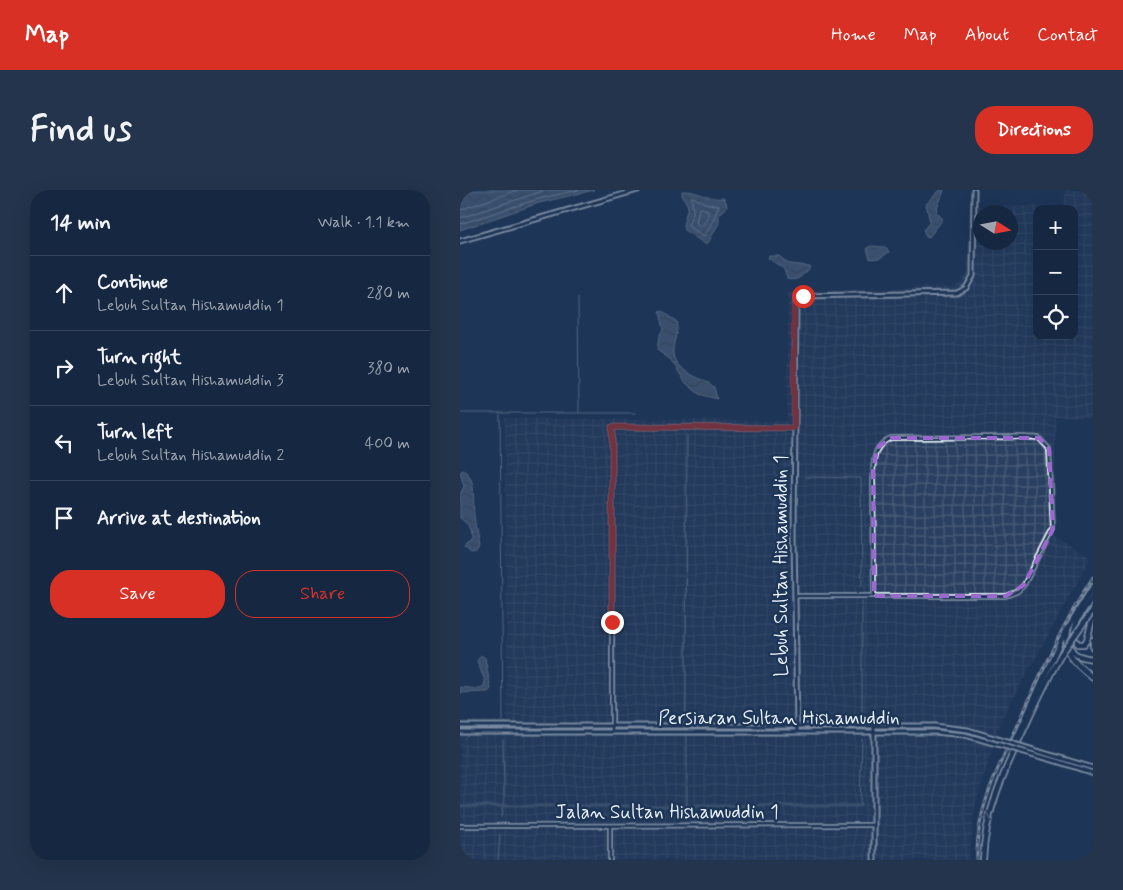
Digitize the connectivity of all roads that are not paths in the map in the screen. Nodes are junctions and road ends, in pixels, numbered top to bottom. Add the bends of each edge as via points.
1 (638, 190) edge
2 (974, 190) edge
3 (460, 241) edge
4 (794, 428) junction
5 (1093, 587) edge
6 (794, 596) junction
7 (874, 596) junction
8 (1093, 596) edge
9 (1093, 610) edge
10 (1093, 616) edge
11 (1075, 621) junction
12 (1093, 640) edge
13 (1093, 647) edge
14 (1093, 660) edge
15 (1093, 678) edge
16 (460, 726) edge
17 (612, 726) junction
18 (797, 726) junction
19 (874, 726) junction
20 (797, 731) junction
21 (874, 731) junction
22 (460, 732) edge
23 (612, 732) junction
24 (1056, 759) junction
25 (1093, 768) edge
26 (1093, 773) edge
27 (1001, 778) junction
28 (874, 825) junction
29 (460, 826) edge
30 (610, 826) junction
31 (610, 860) edge
32 (874, 860) edge
33 (983, 860) edge

1 - 3 street
2 - 4 street, Lebuh Sultan Hishamuddin 1 via 973,276 966,288 958,293 798,298 794,308
4 - 6 street, Lebuh Sultan Hishamuddin 1
4 - 17 street via 612,427
5 - 11 main road
6 - 7 street
6 - 18 street, Lebuh Sultan Hishamuddin 1
7 - 7 street via 1006,596 1018,591 1053,529 1052,469 1046,445 1039,438 1020,437 891,438 883,441 874,455 873,471
8 - 11 main road
9 - 27 main road, bridge via 1062,653
10 - 11 main road via 1087,640 1082,644 1076,643 1073,636
11 - 14 main road via 1070,647 1079,657
11 - 15 main road via 1066,637 1067,650 1075,663
11 - 27 main road via 1023,721
12 - 13 main road
16 - 17 street, Persiaran Sultan Hishamuddin
17 - 18 street, Persiaran Sultan Hishamuddin
17 - 23 street
18 - 19 street, Persiaran Sultan Hishamuddin
18 - 20 street, Lebuh Sultan Hishamuddin 1
19 - 21 street
19 - 24 street, Persiaran Sultan Hishamuddin, bridge via 934,726 968,730
20 - 21 street, Persiaran Sultan Hishamuddin
20 - 23 street, Persiaran Sultan Hishamuddin
21 - 24 street, Persiaran Sultan Hishamuddin, bridge via 965,734
21 - 28 street
22 - 23 street, Persiaran Sultan Hishamuddin
24 - 25 street, Persiaran Sultan Hishamuddin
24 - 26 street, Persiaran Sultan Hishamuddin
33 -> 27 main road via 987,820
28 - 30 street, Jalan Sultan Hishamuddin 1
28 - 32 street
29 - 30 street, Jalan Sultan Hishamuddin 1
30 - 31 street

